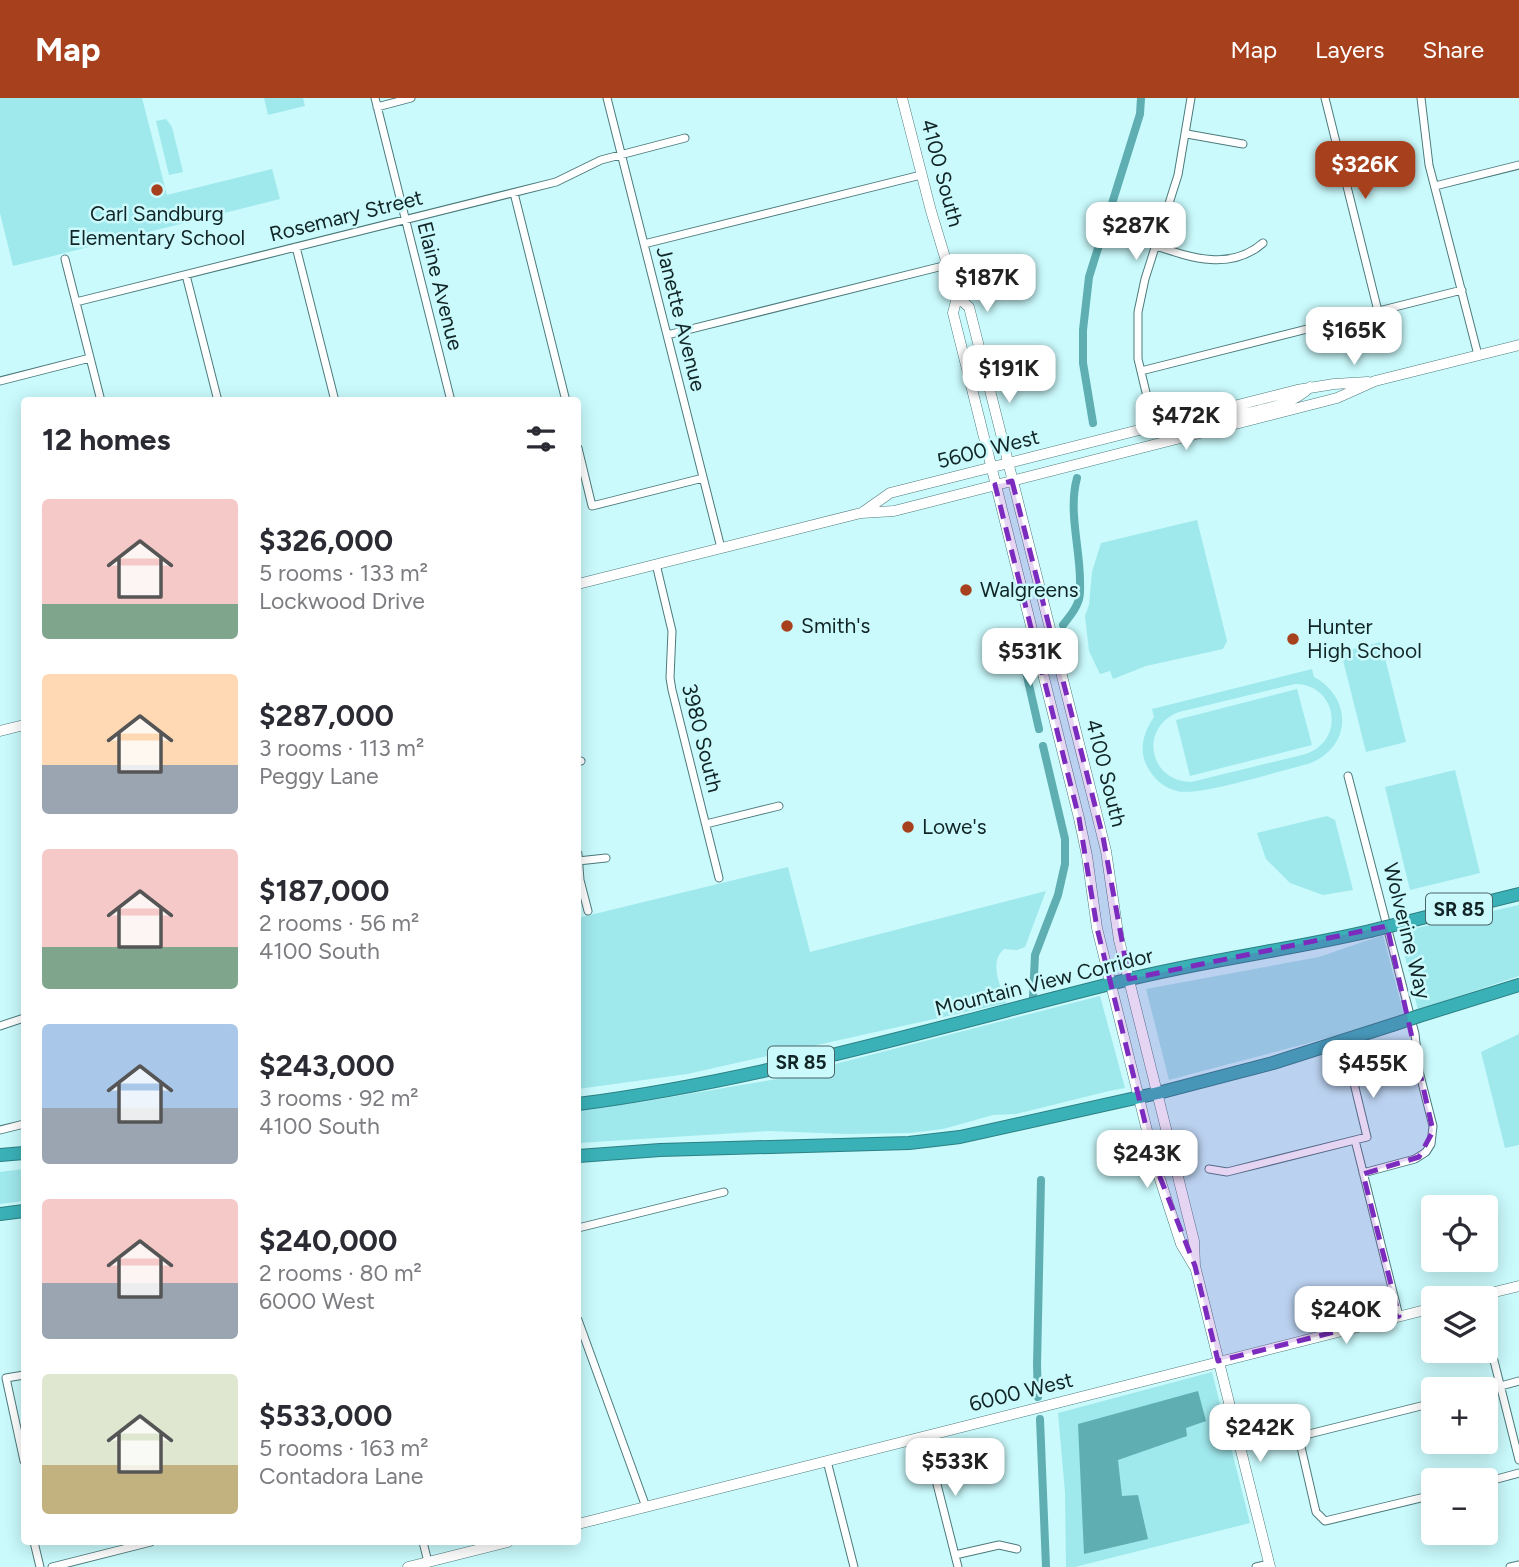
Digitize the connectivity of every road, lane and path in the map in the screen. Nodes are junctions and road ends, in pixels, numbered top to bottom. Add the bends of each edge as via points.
1 (411, 98) edge
2 (607, 98) edge
3 (902, 98) edge
4 (1191, 98) edge
5 (1325, 98) edge
6 (1421, 98) edge
7 (376, 102) edge
8 (1186, 134) junction
9 (685, 138) dead end
10 (1243, 144) dead end
11 (621, 154) junction
12 (1519, 165) edge
13 (921, 175) junction
14 (1435, 186) junction
15 (514, 193) junction
16 (406, 220) junction
17 (1263, 243) dead end
18 (644, 244) junction
19 (1156, 246) junction
20 (296, 247) junction
21 (65, 259) dead end
22 (947, 265) junction
23 (186, 275) junction
24 (1462, 290) junction
25 (957, 298) junction
26 (76, 302) junction
27 (1378, 311) junction
28 (667, 335) junction
29 (1519, 345) edge
30 (1478, 355) junction
31 (90, 358) junction
32 (1141, 371) junction
33 (0, 381) edge
34 (1375, 381) junction
35 (1311, 387) junction
36 (100, 397) edge
37 (217, 397) edge
38 (334, 397) edge
39 (450, 397) edge
40 (565, 397) edge
41 (1154, 426) junction
42 (1223, 427) junction
43 (581, 461) edge
44 (1008, 463) junction
45 (991, 468) junction
46 (703, 478) junction
47 (1012, 481) junction
48 (995, 485) junction
49 (861, 513) junction
50 (721, 548) junction
51 (656, 564) junction
52 (581, 583) edge
53 (21, 726) edge
54 (0, 731) edge
55 (1348, 776) dead end
56 (779, 806) dead end
57 (706, 824) junction
58 (606, 858) dead end
59 (581, 860) edge
60 (719, 877) dead end
61 (581, 884) edge
62 (1519, 894) edge
63 (588, 911) dead end
64 (1129, 979) junction
65 (1110, 984) junction
66 (1519, 985) edge
67 (21, 1019) edge
68 (0, 1026) edge
69 (1351, 1071) dead end
70 (1158, 1093) junction
71 (1139, 1098) junction
72 (581, 1104) edge
73 (21, 1125) edge
74 (0, 1130) edge
75 (1355, 1140) junction
76 (21, 1153) edge
77 (0, 1155) edge
78 (581, 1156) edge
79 (1209, 1169) dead end
80 (1363, 1174) junction
81 (724, 1192) dead end
82 (21, 1210) edge
83 (0, 1214) edge
84 (581, 1227) edge
85 (1195, 1266) junction
86 (1519, 1286) edge
87 (1498, 1292) edge
88 (1421, 1311) edge
89 (1399, 1316) junction
90 (581, 1328) edge
91 (1218, 1361) junction
92 (1494, 1363) edge
93 (21, 1376) edge
94 (1519, 1381) edge
95 (1500, 1386) junction
96 (1421, 1406) edge
97 (925, 1437) junction
98 (21, 1447) edge
99 (1519, 1460) edge
100 (827, 1461) junction
101 (1519, 1473) edge
102 (1498, 1479) edge
103 (1421, 1498) edge
104 (646, 1507) junction
105 (581, 1523) edge
106 (35, 1545) edge
107 (139, 1545) edge
108 (423, 1545) edge
109 (496, 1545) edge
110 (1017, 1549) dead end
111 (955, 1555) junction
112 (428, 1562) junction
113 (1270, 1565) edge
114 (1519, 1565) edge
115 (40, 1567) edge
116 (52, 1567) edge
117 (408, 1567) edge
118 (854, 1567) edge
119 (958, 1567) edge
120 (1256, 1567) edge
121 (1510, 1567) edge

1 - 7 street
2 - 11 street, Janette Avenue
3 - 13 main road, 4100 South
4 - 8 street
5 - 27 street
6 - 14 street
7 - 16 street, Elaine Avenue
8 - 10 street
8 - 19 street
9 - 11 street, Rosemary Street
11 - 15 street, Rosemary Street via 561,181
11 - 18 street, Janette Avenue
12 - 14 street
13 - 18 street
13 - 22 main road, 4100 South
14 - 24 street
15 - 16 street, Rosemary Street
15 - 40 street
16 - 20 street, Rosemary Street
16 - 39 street, Elaine Avenue
17 - 19 street via 1246,255 1216,260
18 - 28 street, Janette Avenue
19 - 32 street via 1138,312
20 - 23 street, Rosemary Street
20 - 38 street
21 - 26 street
22 - 25 main road, 4100 South
22 - 28 street
23 - 26 street, Rosemary Street
23 - 37 street
24 - 27 street
24 - 30 street
25 - 44 main road, 4100 South via 969,307
25 - 45 main road, 4100 South via 953,313
26 - 31 street
27 - 32 street
28 - 46 street, Janette Avenue
29 - 30 main road, 5600 West
30 - 34 main road, 5600 West
31 - 33 street
31 - 36 street
32 - 41 street
34 - 35 main road, 5600 West
34 - 42 main road, 5600 West via 1337,398
35 - 41 main road, 5600 West
35 - 42 main road via 1288,402 1227,418
41 - 44 main road, 5600 West
42 - 47 main road, 5600 West
43 - 46 street via 592,506
44 - 45 main road, 5600 West
44 - 47 main road, 4100 South
45 - 48 main road, 4100 South
45 - 49 main road, 5600 West via 890,493
46 - 50 street, Janette Avenue
47 - 48 main road, 5600 West
47 - 64 main road, 4100 South via 1103,837
48 - 49 main road, 5600 West via 894,511
48 - 65 main road, 4100 South via 1079,818
49 - 50 main road, 5600 West
50 - 51 main road, 5600 West
51 - 52 main road, 5600 West
51 - 57 street, 3980 South via 672,631 672,690
53 - 54 main road
55 - 80 street, Wolverine Way via 1415,1034 1433,1131 1429,1148 1419,1157
56 - 57 street
57 - 60 street, 3980 South
58 - 59 street
61 - 63 street
62 - 64 highway, Mountain View Corridor / SR 85, bridge via 1318,943
64 - 65 highway, Mountain View Corridor / SR 85
64 - 70 main road, 4100 South
65 - 71 main road, 4100 South
65 - 72 highway, Mountain View Corridor / SR 85 via 766,1071
66 - 70 highway, bridge via 1273,1063
67 - 68 street
69 - 75 street via 1367,1137
70 - 71 highway
70 - 85 main road, 4100 South via 1194,1241
71 - 78 highway via 960,1137 909,1143
71 - 85 main road, 4100 South via 1174,1223
73 - 74 street
75 - 79 street via 1227,1172
75 - 80 street
76 - 77 highway
80 - 89 street
81 - 84 street
82 - 83 highway
85 - 91 main road, 4100 South
86 - 87 main road
88 - 89 main road, 6000 West
89 - 91 main road, 6000 West
90 - 104 street
91 - 97 main road, 6000 West
91 - 113 main road, 4100 South
92 - 95 street
93 - 98 street via 6,1378
94 - 95 street
95 - 99 street
96 - 103 street via 1312,1434 1303,1439 1301,1447 1323,1520
97 - 100 main road, 6000 West
97 - 111 street
100 - 104 main road, 6000 West
100 - 118 street
101 - 102 street
104 - 105 main road, 6000 West
106 - 115 street
107 - 116 street
108 - 112 street
109 - 112 main road
110 - 111 street via 999,1545
111 - 119 street
112 - 117 main road
113 - 120 street
114 - 121 street

